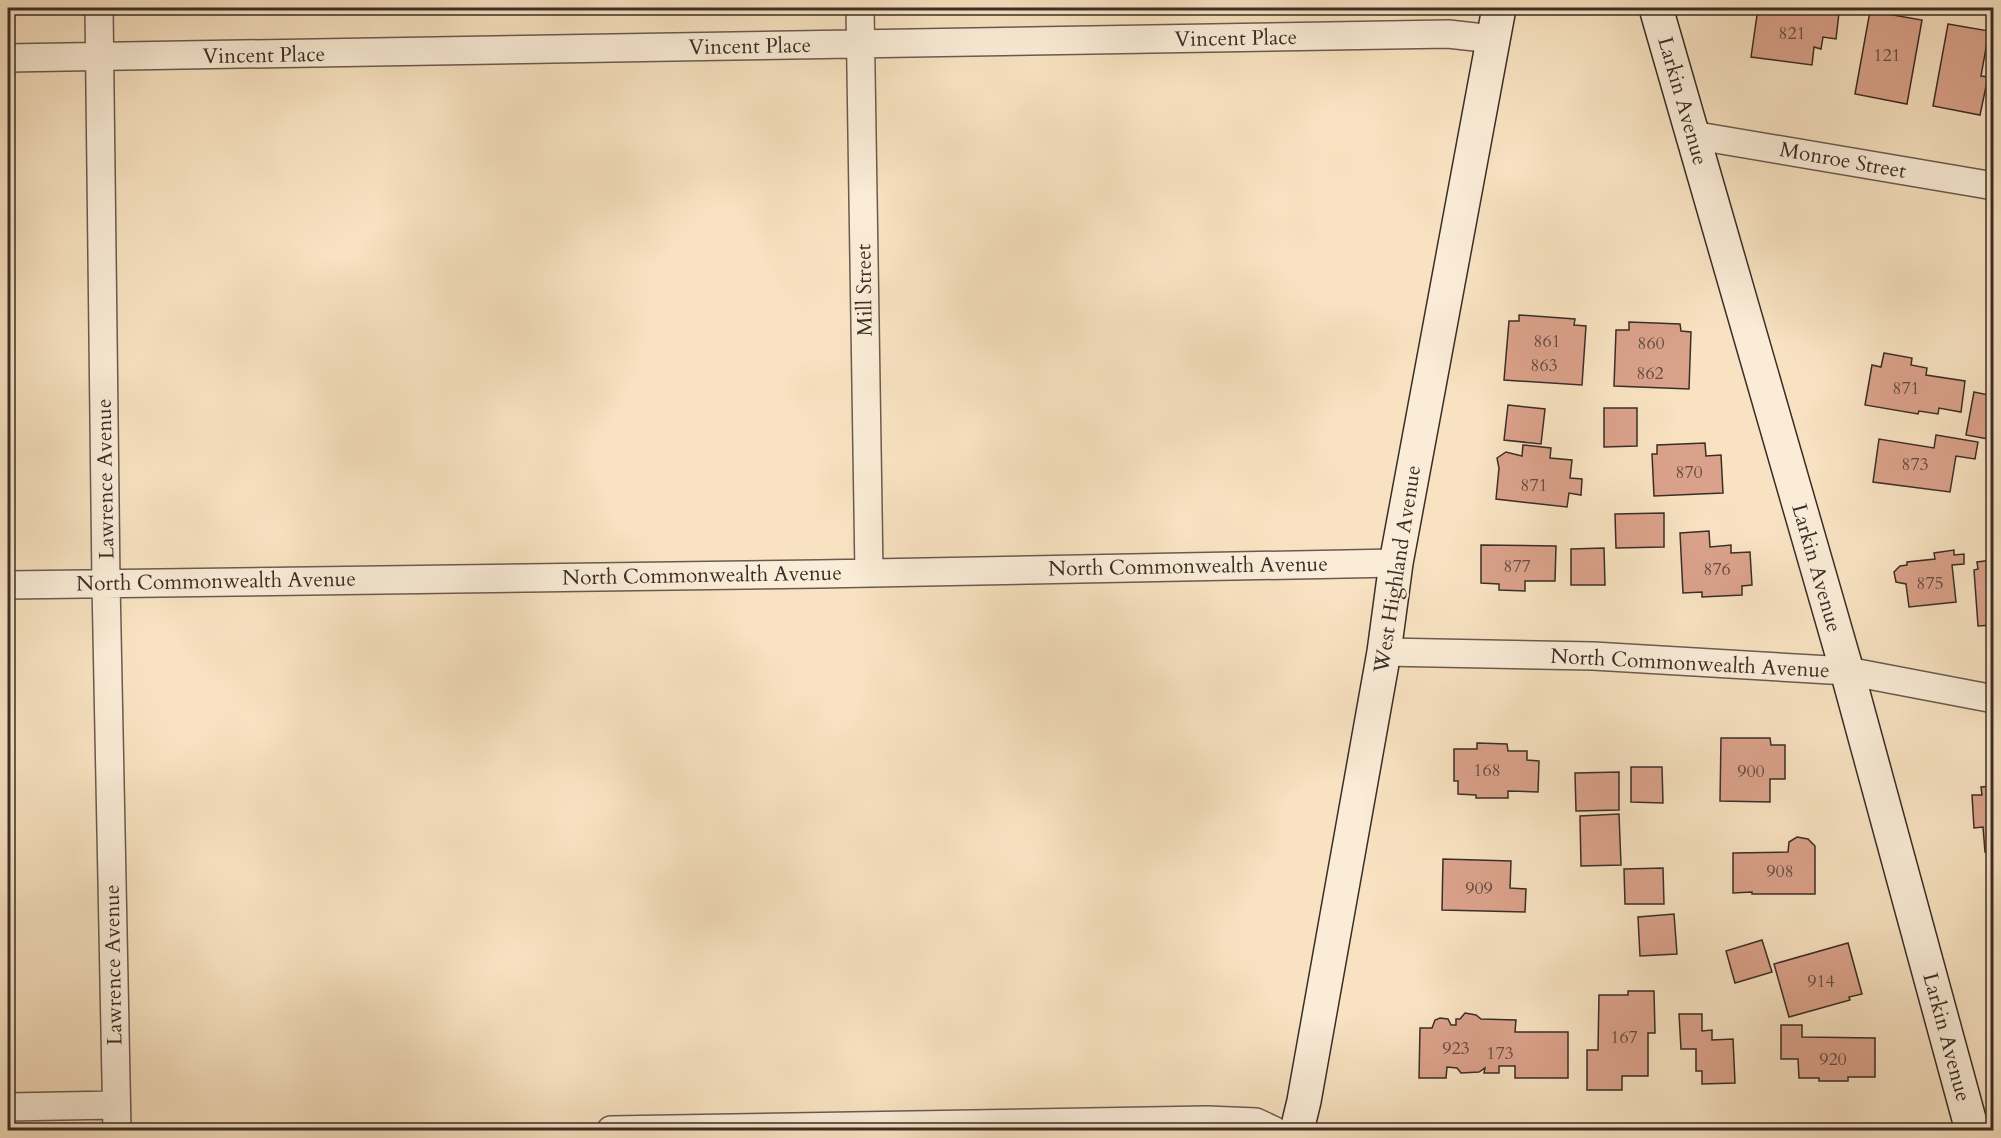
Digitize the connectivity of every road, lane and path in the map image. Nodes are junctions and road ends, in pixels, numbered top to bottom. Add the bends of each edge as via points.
1 (99, 8) edge
2 (860, 8) edge
3 (1499, 8) edge
4 (1656, 8) edge
5 (1493, 39) junction
6 (861, 44) junction
7 (99, 57) junction
8 (8, 58) edge
9 (1692, 135) junction
10 (1994, 186) edge
11 (1396, 563) junction
12 (869, 573) junction
13 (106, 583) junction
14 (8, 585) edge
15 (1384, 652) junction
16 (1847, 671) junction
17 (1994, 699) edge
18 (8, 1107) edge
19 (116, 1118) edge
20 (610, 1131) edge
21 (1273, 1131) edge
22 (1297, 1131) edge
23 (1972, 1131) edge

1 - 7 street, Lawrence Avenue
2 - 6 street, Mill Street
3 - 5 main road, West Highland Avenue
4 - 9 main road, Larkin Avenue
5 - 6 street, Vincent Place via 1448,34
5 - 11 main road, West Highland Avenue
6 - 7 street, Vincent Place
6 - 12 street, Mill Street
7 - 8 street, Vincent Place
7 - 13 street, Lawrence Avenue
9 - 10 street, Monroe Street
9 - 16 main road, Larkin Avenue
11 - 12 street, North Commonwealth Avenue
11 - 15 main road, West Highland Avenue
12 - 13 street, North Commonwealth Avenue
13 - 14 street, North Commonwealth Avenue
13 - 19 street, Lawrence Avenue
15 - 16 street, North Commonwealth Avenue via 1593,656
15 - 22 main road, West Highland Avenue
16 - 17 street, North Commonwealth Avenue
16 - 23 main road, Larkin Avenue
18 - 19 street
20 - 21 street via 1207,1120 1256,1122

